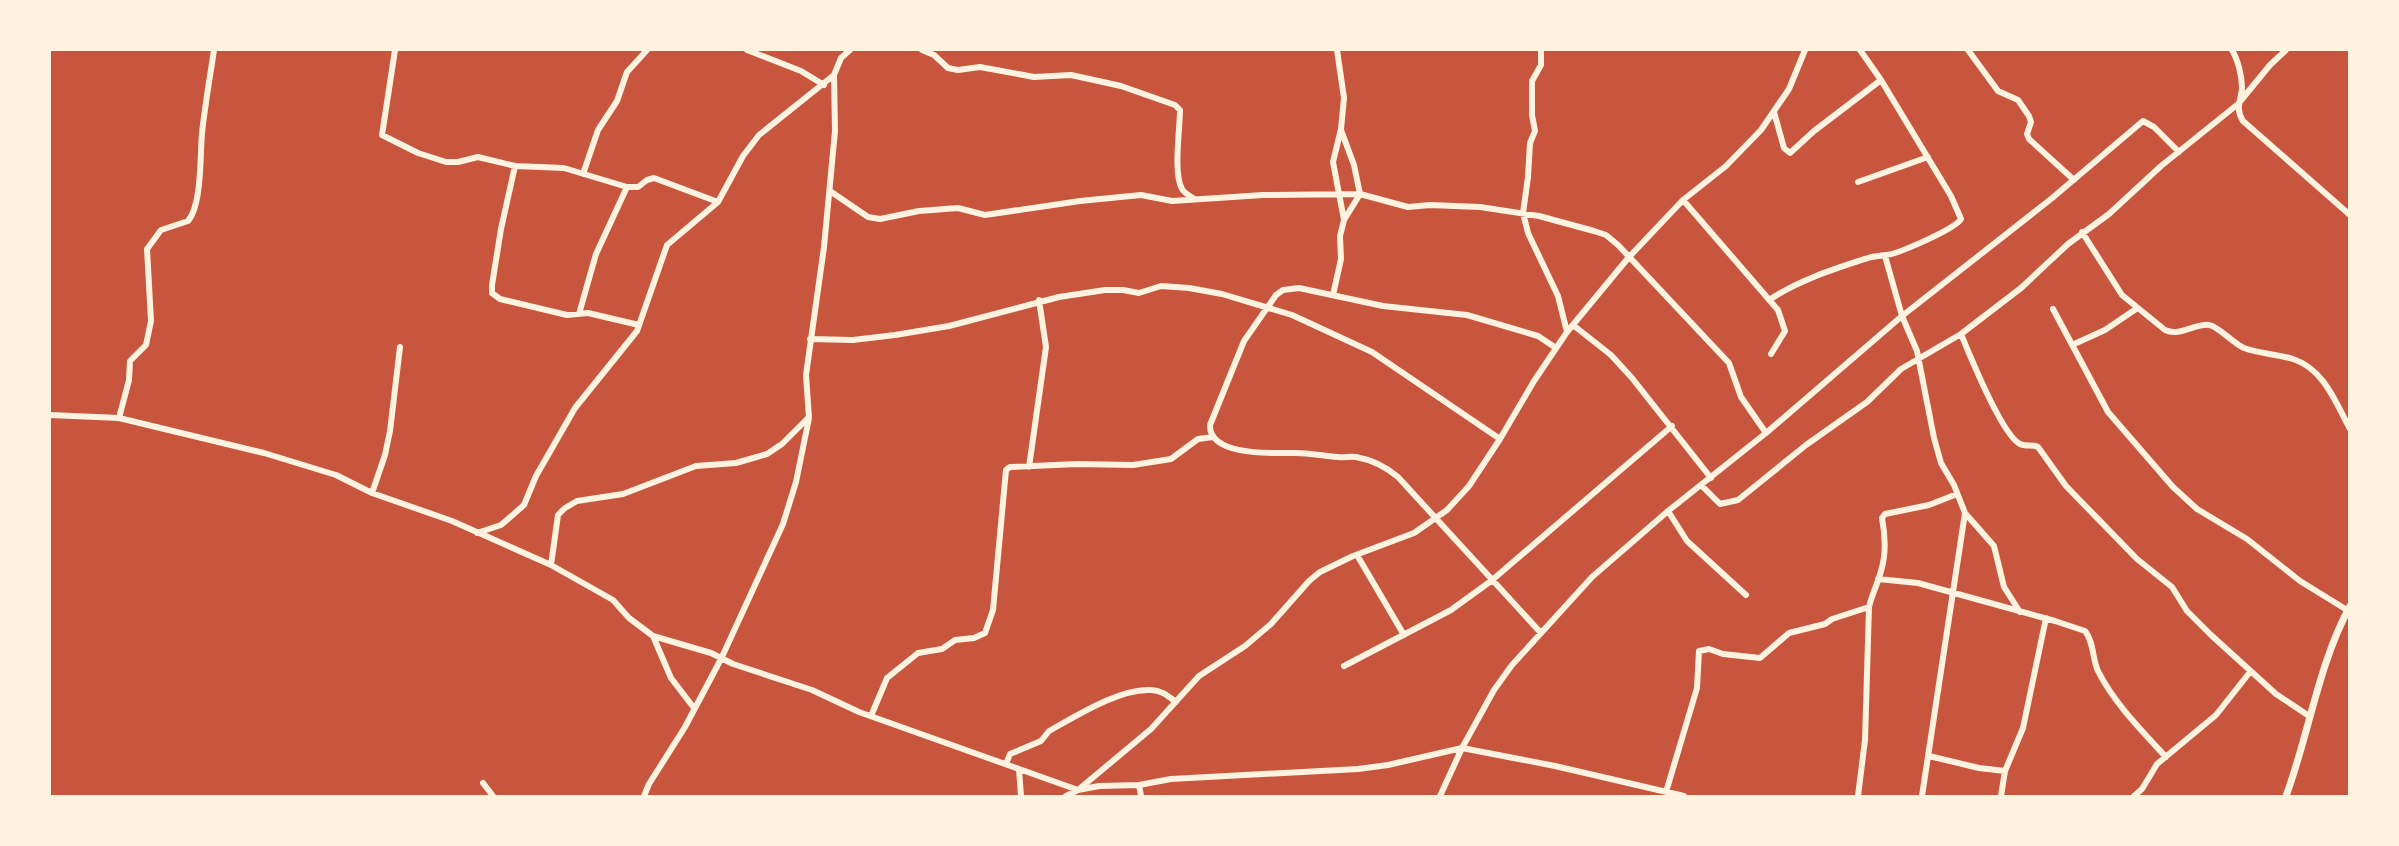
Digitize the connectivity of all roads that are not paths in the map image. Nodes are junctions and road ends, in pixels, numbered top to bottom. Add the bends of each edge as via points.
1 (214, 50) edge
2 (395, 50) edge
3 (647, 50) edge
4 (747, 50) edge
5 (839, 50) edge
6 (850, 50) edge
7 (922, 50) edge
8 (1337, 50) edge
9 (1541, 50) edge
10 (1805, 50) edge
11 (1860, 50) edge
12 (1968, 50) edge
13 (2232, 50) edge
14 (2286, 50) edge
15 (841, 58) junction
16 (834, 75) junction
17 (1881, 80) junction
18 (824, 85) junction
19 (2238, 104) junction
20 (1774, 112) junction
21 (1341, 129) junction
22 (2179, 152) junction
23 (1928, 157) junction
24 (515, 166) junction
25 (583, 174) junction
26 (2074, 180) junction
27 (1858, 182) dead end
28 (627, 187) junction
29 (830, 191) junction
30 (1338, 194) junction
31 (1360, 194) junction
32 (1193, 198) junction
33 (1683, 200) junction
34 (718, 202) junction
35 (1523, 213) junction
36 (2349, 215) edge
37 (1344, 220) junction
38 (2082, 232) junction
39 (1886, 256) junction
40 (1629, 257) junction
41 (1333, 295) junction
42 (1039, 300) junction
43 (1769, 300) junction
44 (1269, 307) junction
45 (2053, 309) dead end
46 (2136, 309) junction
47 (579, 314) junction
48 (1902, 316) junction
49 (639, 325) junction
50 (1573, 325) junction
51 (1567, 332) junction
52 (1961, 334) junction
53 (810, 339) junction
54 (2072, 345) junction
55 (400, 347) dead end
56 (1556, 348) junction
57 (1771, 354) dead end
58 (1918, 359) junction
59 (50, 415) edge
60 (119, 418) junction
61 (809, 418) junction
62 (1672, 426) junction
63 (2349, 429) edge
64 (1766, 433) junction
65 (1213, 437) junction
66 (1500, 440) junction
67 (1029, 466) junction
68 (1710, 478) junction
69 (1701, 485) junction
70 (372, 493) junction
71 (1957, 494) junction
72 (1668, 511) junction
73 (1965, 513) junction
74 (1437, 519) junction
75 (477, 533) junction
76 (1357, 555) junction
77 (551, 565) junction
78 (1878, 579) junction
79 (1491, 580) junction
80 (1953, 594) junction
81 (1746, 595) dead end
82 (1869, 607) junction
83 (2348, 608) edge
84 (2020, 612) junction
85 (2046, 618) junction
86 (1541, 633) junction
87 (1404, 635) junction
88 (653, 636) junction
89 (721, 659) junction
90 (1344, 666) dead end
91 (2250, 672) junction
92 (1176, 702) junction
93 (694, 708) junction
94 (871, 716) junction
95 (2309, 716) junction
96 (1462, 748) junction
97 (1929, 756) junction
98 (2166, 757) junction
99 (1006, 764) junction
100 (1019, 769) junction
101 (2006, 771) junction
102 (483, 783) dead end
103 (1139, 785) junction
104 (1078, 790) junction
105 (1666, 792) junction
106 (493, 796) edge
107 (644, 796) edge
108 (1021, 796) edge
109 (1066, 796) edge
110 (1141, 796) edge
111 (1440, 796) edge
112 (1684, 796) edge
113 (1858, 796) edge
114 (1922, 796) edge
115 (2001, 796) edge
116 (2134, 796) edge
117 (2286, 796) edge

1 - 60 street via 195,209 189,221 161,230 147,249 151,321 147,345 130,362
2 - 24 street via 384,137 446,162 483,158
3 - 25 street via 627,72 617,101 598,130
4 - 18 street via 801,71
5 - 15 street
6 - 15 street
7 - 32 street via 948,68 980,67 1034,77 1071,75 1121,86 1175,105 1180,110 1180,181 1182,190
8 - 21 street via 1344,90
9 - 35 street via 1541,65 1532,81 1535,131 1530,143
10 - 20 street via 1796,76
11 - 17 street
12 - 26 street via 1998,91 2018,100 2029,116 2029,139
13 - 19 street via 2242,88
14 - 19 street
15 - 16 street
16 - 18 street
16 - 29 street
17 - 20 street via 1790,153 1784,148
17 - 23 street
18 - 34 street via 759,135
19 - 22 street
19 - 36 street via 2239,115 2256,135
20 - 33 street via 1747,146
21 - 30 street via 1333,162
21 - 31 street
22 - 26 street via 2143,121
22 - 38 street via 2109,214
23 - 27 street
23 - 39 street via 1961,219 1947,230
24 - 25 street via 564,168
24 - 47 street via 492,293 500,299 567,315
25 - 28 street
26 - 48 street
28 - 34 street via 638,187 654,178
28 - 47 street via 596,254
29 - 32 street via 868,217 880,219 949,208 966,208 985,215 1141,195 1172,201
29 - 53 street
30 - 31 street
30 - 32 street
30 - 37 street
31 - 35 street via 1408,207 1480,207
31 - 37 street
33 - 40 street
33 - 43 street
34 - 49 street via 667,245
35 - 40 street via 1606,236
35 - 51 street via 1528,233 1558,296
37 - 41 street
38 - 46 street via 2122,295
38 - 52 street via 2021,288
39 - 43 street via 1867,258 1809,279
39 - 48 street
40 - 50 street
40 - 64 street via 1729,363 1741,397
41 - 44 street via 1288,289 1279,292
41 - 56 street via 1383,306 1467,315 1538,336
42 - 44 street via 1105,290 1139,293 1171,286
42 - 53 street via 949,326 853,340
42 - 67 street via 1046,347
43 - 57 street via 1778,310 1785,331
44 - 65 street via 1244,341 1210,426
44 - 66 street via 1372,352
45 - 54 street
46 - 54 street via 2105,330
46 - 63 street via 2168,332 2212,326 2243,347 2294,359 2312,369 2327,386
47 - 49 street
48 - 58 street
48 - 64 street
49 - 75 street via 575,408 524,505 501,525
50 - 51 street
50 - 62 street via 1611,355
51 - 56 street
52 - 58 street
52 - 91 street via 1974,368 2010,435 2021,445 2038,447 2066,486 2137,559 2172,587 2187,610
53 - 61 street via 806,383
54 - 83 street via 2108,412 2173,488 2300,581
55 - 70 street via 390,431
56 - 66 street
58 - 69 street via 1738,500 1720,504
58 - 71 street via 1938,453
59 - 60 street
60 - 70 street via 296,462 336,475
61 - 77 street via 767,454 736,463 696,466 622,494 571,504 556,521
61 - 89 street via 783,524
62 - 68 street
62 - 79 street
64 - 68 street
65 - 67 street via 1198,439 1171,459 1152,463
65 - 74 street via 1220,444 1256,453 1354,456 1382,464
66 - 74 street via 1469,486
67 - 94 street via 1006,470 995,598 985,633 914,656 887,678
68 - 69 street
69 - 72 street
70 - 75 street
71 - 73 street
71 - 78 street via 1929,505 1885,514 1882,570
72 - 81 street via 1687,541
72 - 86 street via 1592,577
73 - 80 street
73 - 84 street via 1994,546 2004,587
74 - 76 street via 1414,533
74 - 79 street
75 - 77 street
76 - 87 street
76 - 92 street via 1309,581 1271,624 1199,676
77 - 88 street via 613,600
78 - 80 street via 1918,583
78 - 82 street
79 - 86 street
79 - 87 street via 1451,610
80 - 84 street
80 - 97 street
82 - 105 street via 1789,633 1760,658 1709,649 1699,651 1697,688
82 - 113 street via 1865,740
83 - 95 street
84 - 85 street
85 - 98 street via 2085,631 2098,672
85 - 101 street via 2024,728
86 - 96 street via 1494,690
87 - 90 street
88 - 89 street
88 - 93 street via 672,678
89 - 93 street
89 - 94 street via 803,686
91 - 95 street
91 - 98 street via 2216,715
92 - 99 street via 1152,690 1126,693 1010,754
92 - 104 street via 1151,729
93 - 107 street
94 - 99 street
95 - 117 street
96 - 103 street via 1365,768 1171,779
96 - 105 street
96 - 111 street
97 - 101 street
97 - 114 street
98 - 116 street
99 - 100 street
100 - 104 street
100 - 108 street
101 - 115 street
102 - 106 street
103 - 104 street
103 - 110 street
104 - 109 street
105 - 112 street

